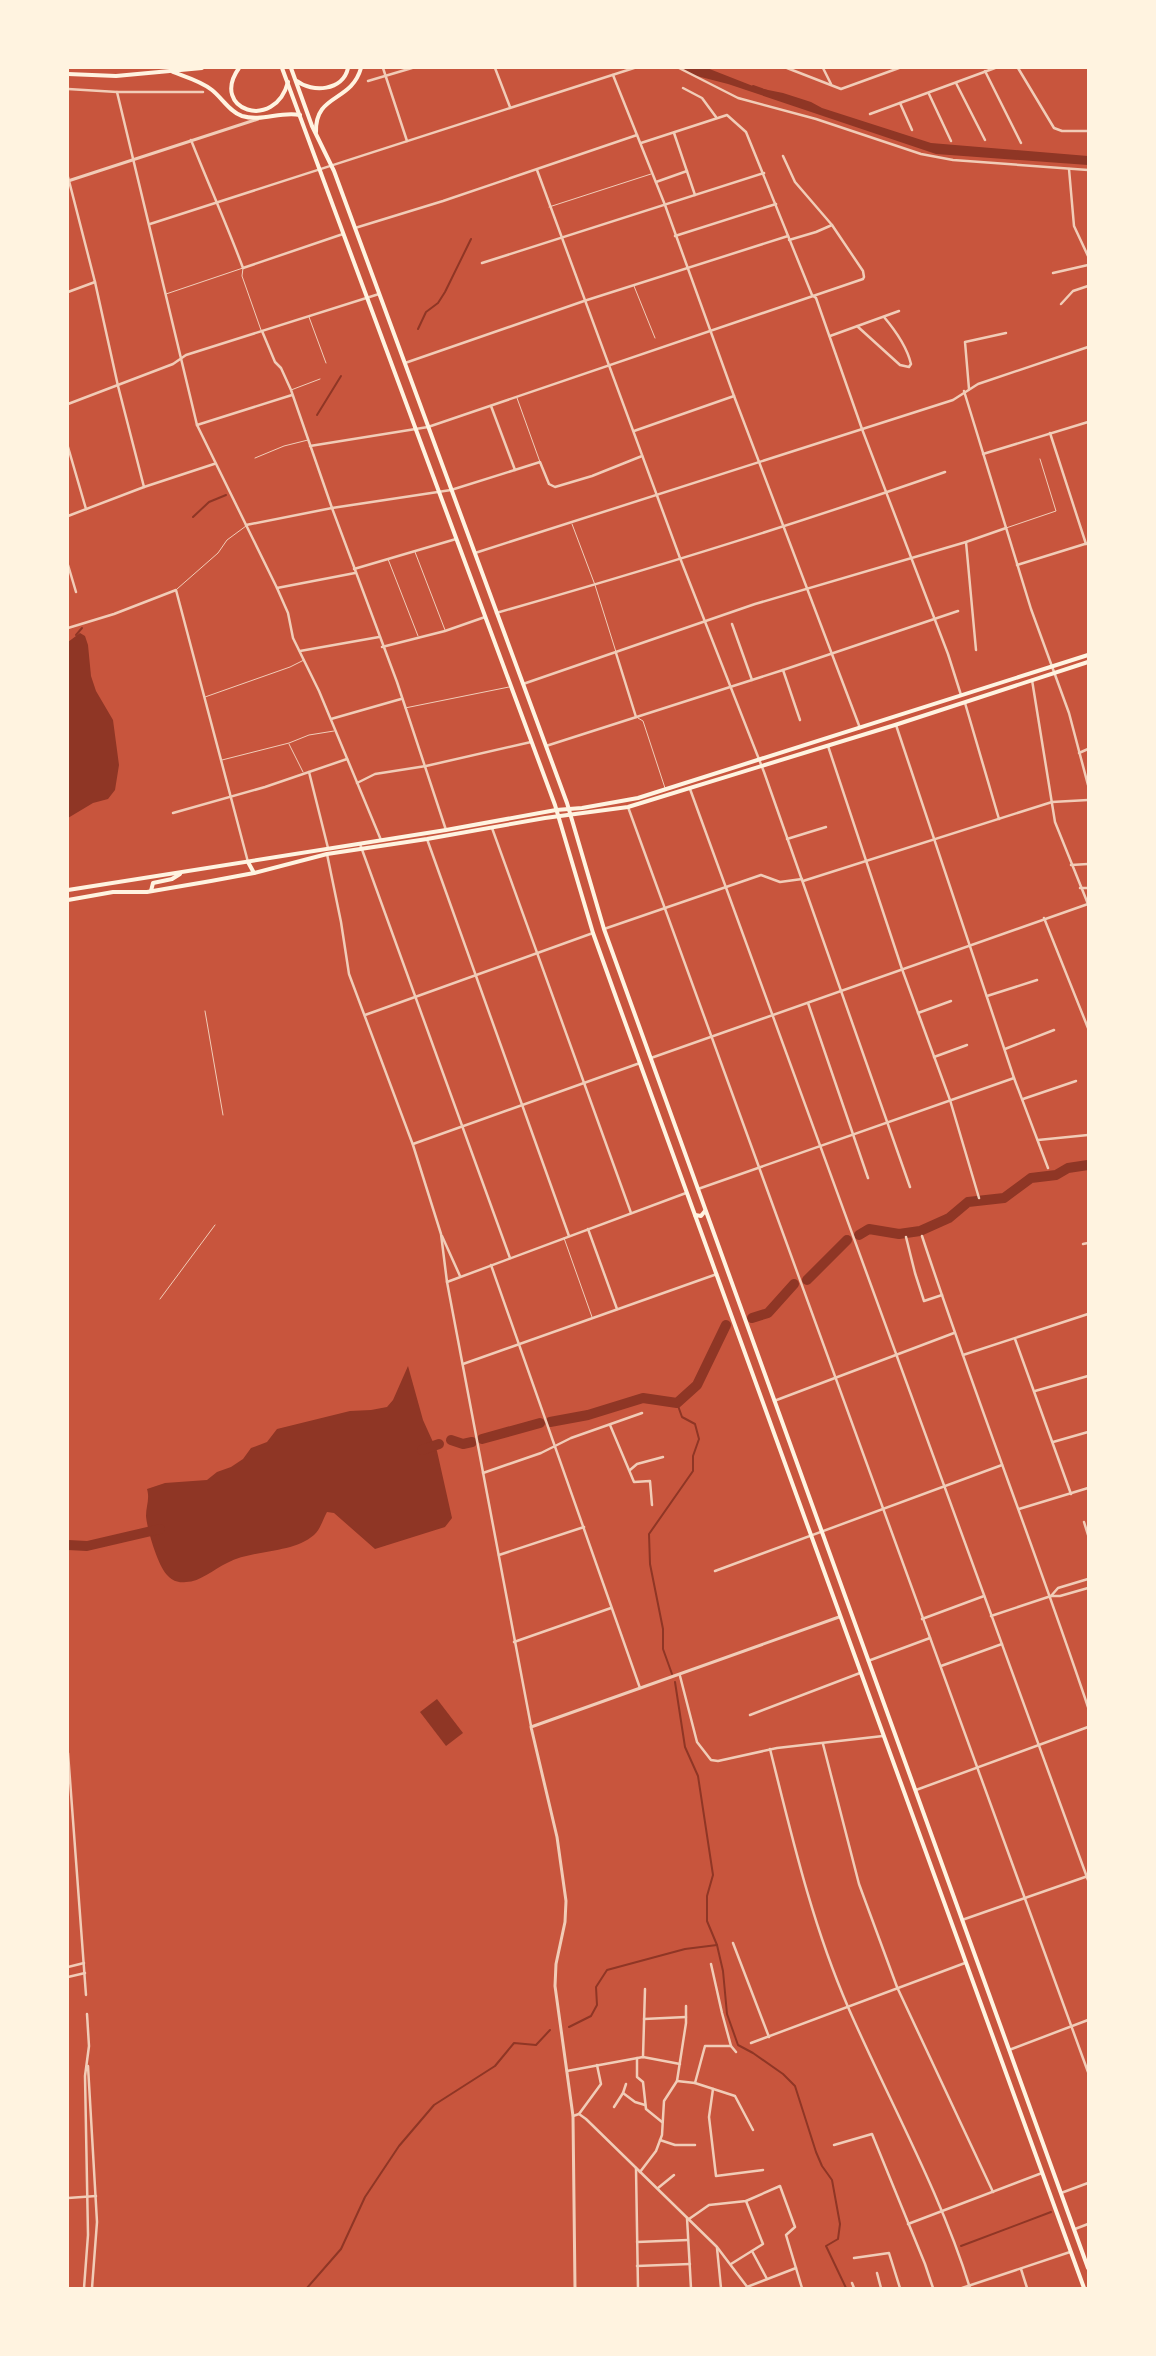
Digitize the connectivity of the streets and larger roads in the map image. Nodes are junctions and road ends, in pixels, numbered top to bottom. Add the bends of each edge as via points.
1 (202, 68) edge
2 (239, 68) edge
3 (282, 68) edge
4 (290, 68) edge
5 (348, 68) edge
6 (361, 68) edge
7 (383, 68) edge
8 (412, 68) edge
9 (495, 68) edge
10 (634, 68) edge
11 (679, 68) edge
12 (787, 68) edge
13 (823, 68) edge
14 (899, 68) edge
15 (995, 68) edge
16 (1018, 68) edge
17 (173, 72) junction
18 (985, 72) junction
19 (68, 74) edge
20 (613, 75) junction
21 (386, 76) junction
22 (295, 79) junction
23 (368, 81) dead end
24 (288, 82) junction
25 (956, 84) junction
26 (832, 85) junction
27 (684, 88) dead end
28 (68, 89) edge
29 (117, 92) junction
30 (203, 92) dead end
31 (929, 94) junction
32 (900, 104) junction
33 (510, 107) junction
34 (870, 114) dead end
35 (300, 115) junction
36 (716, 117) junction
37 (258, 119) junction
38 (912, 130) dead end
39 (1088, 131) edge
40 (674, 132) junction
41 (316, 134) junction
42 (638, 135) junction
43 (191, 140) junction
44 (985, 140) dead end
45 (407, 141) junction
46 (951, 141) dead end
47 (641, 143) junction
48 (1021, 143) dead end
49 (783, 156) dead end
50 (134, 159) junction
51 (332, 166) junction
52 (1069, 169) junction
53 (321, 170) junction
54 (537, 170) junction
55 (1088, 170) edge
56 (687, 171) junction
57 (764, 173) junction
58 (68, 179) edge
59 (656, 182) junction
60 (695, 195) junction
61 (216, 202) junction
62 (776, 204) junction
63 (665, 205) junction
64 (150, 224) junction
65 (832, 225) junction
66 (355, 228) junction
67 (344, 233) junction
68 (675, 236) junction
69 (788, 236) junction
70 (561, 238) junction
71 (789, 240) junction
72 (1088, 256) edge
73 (482, 263) dead end
74 (1088, 265) edge
75 (686, 268) junction
76 (1053, 273) dead end
77 (96, 282) junction
78 (1088, 286) edge
79 (68, 292) edge
80 (379, 294) junction
81 (812, 295) junction
82 (367, 298) junction
83 (584, 301) junction
84 (1061, 304) dead end
85 (899, 311) dead end
86 (884, 317) junction
87 (857, 326) junction
88 (262, 330) junction
89 (710, 331) junction
90 (1006, 332) dead end
91 (830, 336) junction
92 (1088, 346) edge
93 (180, 360) junction
94 (404, 363) junction
95 (609, 365) junction
96 (118, 386) junction
97 (969, 388) junction
98 (964, 391) junction
99 (292, 396) junction
100 (734, 396) junction
101 (68, 404) edge
102 (491, 406) junction
103 (1088, 422) edge
104 (197, 425) junction
105 (428, 428) junction
106 (416, 429) junction
107 (862, 429) junction
108 (633, 431) junction
109 (1050, 433) junction
110 (310, 446) junction
111 (68, 447) edge
112 (983, 454) junction
113 (642, 456) junction
114 (760, 462) junction
115 (215, 464) junction
116 (515, 470) junction
117 (945, 472) dead end
118 (144, 487) junction
119 (451, 490) junction
120 (440, 491) junction
121 (888, 492) junction
122 (657, 494) junction
123 (332, 508) junction
124 (86, 509) junction
125 (68, 516) edge
126 (246, 525) junction
127 (784, 526) junction
128 (1006, 528) junction
129 (456, 539) junction
130 (966, 542) junction
131 (1087, 543) edge
132 (475, 553) junction
133 (680, 558) junction
134 (910, 558) junction
135 (68, 565) edge
136 (1017, 565) junction
137 (354, 569) junction
138 (355, 573) junction
139 (807, 587) junction
140 (277, 588) junction
141 (76, 592) dead end
142 (958, 611) dead end
143 (496, 613) junction
144 (486, 617) junction
145 (934, 618) junction
146 (705, 621) junction
147 (732, 624) dead end
148 (68, 628) edge
149 (379, 638) junction
150 (382, 647) junction
151 (976, 650) dead end
152 (300, 651) junction
153 (616, 653) junction
154 (831, 653) junction
155 (1088, 655) edge
156 (1088, 662) edge
157 (1051, 668) junction
158 (783, 670) junction
159 (1054, 673) junction
160 (752, 680) junction
161 (1032, 680) junction
162 (523, 684) junction
163 (731, 687) junction
164 (962, 696) junction
165 (402, 699) junction
166 (964, 702) junction
167 (636, 716) junction
168 (330, 719) junction
169 (800, 720) dead end
170 (895, 725) junction
171 (861, 729) junction
172 (531, 742) junction
173 (546, 746) junction
174 (828, 746) junction
175 (1088, 749) edge
176 (1080, 752) junction
177 (347, 759) junction
178 (760, 761) junction
179 (426, 766) junction
180 (762, 767) junction
181 (309, 772) junction
182 (356, 783) junction
183 (1088, 785) edge
184 (690, 789) junction
185 (230, 796) junction
186 (1088, 800) edge
187 (1052, 802) junction
188 (628, 807) junction
189 (569, 809) junction
190 (556, 810) junction
191 (172, 813) dead end
192 (571, 815) junction
193 (557, 816) junction
194 (999, 819) junction
195 (826, 827) dead end
196 (492, 828) junction
197 (446, 830) junction
198 (427, 839) junction
199 (787, 839) junction
200 (933, 839) junction
201 (381, 840) junction
202 (360, 844) junction
203 (328, 849) junction
204 (362, 849) junction
205 (327, 854) junction
206 (868, 861) junction
207 (248, 862) junction
208 (1088, 864) edge
209 (1071, 865) junction
210 (182, 872) junction
211 (254, 873) junction
212 (802, 880) junction
213 (726, 888) junction
214 (1080, 888) junction
215 (1088, 888) edge
216 (68, 890) edge
217 (150, 891) junction
218 (68, 900) edge
219 (1088, 904) edge
220 (664, 908) junction
221 (1044, 918) junction
222 (604, 929) junction
223 (593, 933) junction
224 (970, 946) junction
225 (536, 953) junction
226 (902, 969) junction
227 (475, 975) junction
228 (1037, 980) dead end
229 (841, 992) junction
230 (987, 996) junction
231 (415, 998) junction
232 (950, 1001) dead end
233 (808, 1004) junction
234 (918, 1013) junction
235 (364, 1015) junction
236 (773, 1015) junction
237 (1088, 1028) edge
238 (1054, 1030) dead end
239 (712, 1038) junction
240 (967, 1045) dead end
241 (1005, 1049) junction
242 (934, 1057) junction
243 (651, 1059) junction
244 (640, 1063) junction
245 (1014, 1078) junction
246 (1076, 1081) dead end
247 (583, 1083) junction
248 (1022, 1099) junction
249 (950, 1100) junction
250 (522, 1105) junction
251 (887, 1123) junction
252 (462, 1127) junction
253 (853, 1134) junction
254 (1088, 1135) edge
255 (1038, 1140) junction
256 (412, 1144) junction
257 (821, 1146) junction
258 (759, 1168) junction
259 (1048, 1168) dead end
260 (868, 1178) dead end
261 (910, 1187) dead end
262 (698, 1189) junction
263 (686, 1193) junction
264 (978, 1198) dead end
265 (705, 1211) junction
266 (631, 1213) junction
267 (694, 1214) junction
268 (588, 1229) junction
269 (713, 1233) junction
270 (441, 1234) junction
271 (569, 1236) junction
272 (922, 1236) dead end
273 (703, 1238) junction
274 (906, 1238) dead end
275 (1088, 1243) edge
276 (1083, 1244) dead end
277 (510, 1258) junction
278 (492, 1265) junction
279 (717, 1274) junction
280 (460, 1276) junction
281 (447, 1282) junction
282 (942, 1295) junction
283 (617, 1309) junction
284 (1088, 1314) edge
285 (954, 1334) junction
286 (1015, 1339) junction
287 (520, 1345) junction
288 (896, 1355) junction
289 (963, 1355) junction
290 (463, 1364) junction
291 (1088, 1376) edge
292 (837, 1378) junction
293 (1034, 1391) junction
294 (774, 1401) junction
295 (642, 1413) dead end
296 (610, 1425) junction
297 (1088, 1432) edge
298 (1053, 1442) junction
299 (555, 1446) junction
300 (663, 1457) dead end
301 (1002, 1465) junction
302 (630, 1470) junction
303 (483, 1473) junction
304 (804, 1483) junction
305 (944, 1486) junction
306 (793, 1487) junction
307 (1088, 1488) edge
308 (1071, 1494) junction
309 (652, 1505) dead end
310 (882, 1508) junction
311 (1020, 1509) junction
312 (1084, 1522) dead end
313 (584, 1527) junction
314 (821, 1530) junction
315 (809, 1535) junction
316 (1088, 1535) edge
317 (499, 1556) junction
318 (715, 1571) dead end
319 (1088, 1579) edge
320 (1088, 1588) edge
321 (984, 1596) junction
322 (1051, 1596) junction
323 (611, 1608) junction
324 (991, 1616) junction
325 (839, 1617) junction
326 (922, 1619) junction
327 (930, 1638) junction
328 (514, 1642) junction
329 (1002, 1644) junction
330 (868, 1661) junction
331 (941, 1666) junction
332 (860, 1673) junction
333 (680, 1676) junction
334 (640, 1689) junction
335 (1088, 1706) edge
336 (750, 1715) dead end
337 (532, 1727) junction
338 (1088, 1727) edge
339 (883, 1736) junction
340 (823, 1744) junction
341 (1039, 1745) junction
342 (770, 1750) junction
343 (68, 1753) edge
344 (979, 1768) junction
345 (915, 1791) junction
346 (69, 1810) edge
347 (1088, 1876) edge
348 (1088, 1880) edge
349 (1026, 1897) junction
350 (962, 1920) junction
351 (734, 1943) dead end
352 (84, 1963) junction
353 (965, 1963) junction
354 (712, 1964) dead end
355 (68, 1967) edge
356 (85, 1973) junction
357 (68, 1977) edge
358 (897, 1987) junction
359 (645, 1989) dead end
360 (987, 1990) junction
361 (976, 1994) junction
362 (86, 1995) dead end
363 (992, 2002) junction
364 (686, 2006) dead end
365 (848, 2006) junction
366 (981, 2006) junction
367 (88, 2014) dead end
368 (686, 2017) junction
369 (644, 2019) junction
370 (1088, 2020) edge
371 (1072, 2027) junction
372 (769, 2038) junction
373 (751, 2044) dead end
374 (732, 2046) junction
375 (1009, 2050) junction
376 (736, 2052) dead end
377 (643, 2057) junction
378 (637, 2058) junction
379 (88, 2064) junction
380 (680, 2064) junction
381 (597, 2065) junction
382 (568, 2071) junction
383 (1088, 2072) edge
384 (677, 2081) junction
385 (626, 2084) dead end
386 (695, 2084) junction
387 (713, 2088) junction
388 (623, 2093) junction
389 (645, 2105) junction
390 (614, 2106) dead end
391 (579, 2114) junction
392 (573, 2116) junction
393 (662, 2122) junction
394 (753, 2130) dead end
395 (660, 2140) junction
396 (695, 2145) dead end
397 (834, 2145) dead end
398 (636, 2168) junction
399 (763, 2170) dead end
400 (640, 2172) junction
401 (1042, 2173) junction
402 (674, 2175) dead end
403 (1088, 2183) edge
404 (658, 2188) junction
405 (993, 2192) junction
406 (1061, 2193) junction
407 (87, 2196) junction
408 (96, 2196) junction
409 (68, 2198) edge
410 (746, 2201) junction
411 (944, 2212) junction
412 (688, 2218) junction
413 (908, 2224) junction
414 (1088, 2224) edge
415 (1075, 2229) junction
416 (688, 2240) junction
417 (636, 2242) junction
418 (717, 2247) junction
419 (752, 2251) junction
420 (1070, 2252) junction
421 (854, 2258) dead end
422 (690, 2264) junction
423 (731, 2264) junction
424 (637, 2266) junction
425 (796, 2268) junction
426 (1088, 2268) edge
427 (1021, 2269) junction
428 (877, 2273) dead end
429 (767, 2279) junction
430 (852, 2283) dead end
431 (970, 2287) edge
432 (84, 2288) edge
433 (92, 2288) edge
434 (575, 2288) edge
435 (638, 2288) edge
436 (691, 2288) edge
437 (721, 2288) edge
438 (747, 2288) edge
439 (802, 2288) edge
440 (854, 2288) edge
441 (881, 2288) edge
442 (900, 2288) edge
443 (933, 2288) edge
444 (962, 2288) edge
445 (1027, 2288) edge
446 (1084, 2288) edge

1 - 17 main road
2 - 24 main road via 230,82 230,89 232,98 246,110 256,112 278,103
3 - 24 main road
4 - 22 main road
5 - 22 main road via 342,79 324,88 313,88
6 - 41 main road via 351,87 320,110
7 - 21 street
8 - 21 street
9 - 33 street
10 - 20 street
11 - 52 street via 738,98 816,119 921,154 953,160
12 - 26 street
13 - 26 street
14 - 26 street via 841,89
15 - 18 street
16 - 39 street via 1054,128
17 - 19 main road via 116,76
17 - 37 main road via 212,90 240,115
18 - 25 street
18 - 48 street
20 - 33 street
20 - 42 street
21 - 23 street
21 - 45 street
22 - 41 main road
24 - 35 main road
25 - 31 street
25 - 44 street
27 - 36 street via 702,98
28 - 29 street
29 - 30 street
29 - 50 street
31 - 32 street
31 - 46 street
32 - 34 street
32 - 38 street
33 - 45 street
35 - 37 main road via 280,114
35 - 53 main road
36 - 40 street
36 - 57 street via 727,115 746,132
37 - 43 street
40 - 47 street
40 - 56 street
41 - 51 main road
42 - 47 street
42 - 54 street
43 - 50 street
43 - 61 street
45 - 51 street
47 - 59 street
49 - 65 street via 795,182
50 - 58 street
50 - 64 street
51 - 53 street
51 - 66 main road
52 - 55 street
52 - 72 street via 1074,226
53 - 61 street
53 - 67 main road
54 - 66 street
54 - 70 street
56 - 59 street
56 - 60 street
57 - 60 street
57 - 62 street
58 - 77 street
59 - 63 street
60 - 63 street
61 - 64 street
61 - 67 street via 243,268
62 - 68 street
62 - 69 street
63 - 68 street
63 - 70 street
64 - 93 street
65 - 71 street
65 - 81 street via 864,273 862,279
66 - 80 main road
67 - 82 main road
68 - 75 street
69 - 71 street
69 - 75 street
70 - 73 street
70 - 83 street
71 - 81 street
74 - 76 street
75 - 83 street
75 - 89 street
77 - 79 street
77 - 96 street
78 - 84 street via 1073,291
80 - 82 street
80 - 94 main road
81 - 89 street
81 - 91 street
82 - 88 street
82 - 106 main road
83 - 94 street
83 - 95 street
85 - 86 street
86 - 87 street
86 - 87 street via 910,359 909,367 900,365
87 - 91 street
88 - 93 street via 186,355
88 - 99 street
89 - 95 street
89 - 100 street
90 - 97 street via 965,342
91 - 107 street
92 - 97 street
93 - 96 street
93 - 104 street
94 - 105 main road
95 - 102 street
95 - 108 street
96 - 101 street
96 - 118 street
97 - 98 street
98 - 107 street via 953,400
98 - 112 street
99 - 104 street
99 - 110 street
100 - 108 street
100 - 114 street
102 - 105 street
102 - 116 street
103 - 109 street
104 - 115 street
105 - 106 street
105 - 119 main road
106 - 110 street
106 - 120 main road
107 - 114 street
107 - 121 street
108 - 113 street
109 - 112 street
109 - 131 street
110 - 123 street
111 - 124 street
112 - 128 street
113 - 116 street via 592,476 552,486 540,462
113 - 122 street
114 - 122 street
114 - 127 street
115 - 118 street
115 - 126 street
116 - 119 street
117 - 121 street
118 - 124 street
119 - 120 street
119 - 132 main road
120 - 123 street
120 - 129 main road
121 - 127 street
121 - 134 street
122 - 132 street
122 - 133 street
123 - 126 street
123 - 137 street
124 - 125 street
126 - 140 street
127 - 133 street
127 - 139 street
128 - 130 street
128 - 136 street
129 - 137 street
129 - 144 main road
130 - 134 street
130 - 151 street
131 - 136 street
132 - 143 main road
133 - 143 street
133 - 146 street
134 - 139 street
134 - 145 street
135 - 141 street
136 - 157 street
137 - 138 street
138 - 140 street
138 - 149 street
139 - 146 street
139 - 154 street
140 - 152 street
142 - 145 street
143 - 162 main road
144 - 150 street
144 - 172 main road
145 - 154 street
145 - 164 street
146 - 153 street
146 - 163 street
147 - 160 street
148 - 185 street via 176,590
149 - 150 street
149 - 152 street
150 - 165 street
152 - 168 street
153 - 162 street
153 - 167 street
154 - 158 street
154 - 171 street
155 - 157 main road
156 - 159 main road
157 - 159 street
157 - 164 main road
158 - 160 street
158 - 169 street
159 - 161 main road
159 - 176 street
160 - 163 street
161 - 166 main road
161 - 187 street
162 - 173 main road
163 - 167 street
163 - 178 street
164 - 171 main road
165 - 168 street
165 - 179 street
166 - 170 main road
166 - 194 street
167 - 173 street
168 - 177 street
170 - 174 main road
170 - 200 street
171 - 178 main road
172 - 179 street
172 - 190 main road
173 - 189 main road
174 - 180 main road
174 - 206 street
175 - 176 street
176 - 183 street
177 - 181 street
177 - 182 street
178 - 180 street
178 - 189 main road via 666,791 621,802
179 - 182 street via 375,774
179 - 197 street
180 - 184 main road
180 - 199 street
181 - 185 street
181 - 203 street
182 - 201 street
184 - 188 main road
184 - 213 street
185 - 191 street
185 - 207 street
186 - 187 street
187 - 194 street
187 - 209 street via 1057,830
188 - 192 main road
188 - 220 street
189 - 190 main road
189 - 192 main road
190 - 193 main road
190 - 197 main road
192 - 193 main road
192 - 222 main road
193 - 196 main road
193 - 223 main road
194 - 200 street
195 - 199 street
196 - 198 main road
196 - 225 street
197 - 201 main road
198 - 204 main road
198 - 227 street
199 - 212 street
200 - 206 street
200 - 224 street
201 - 202 main road
202 - 203 main road
202 - 204 street
203 - 207 main road
204 - 205 main road
204 - 231 street
205 - 211 main road
205 - 235 street via 346,962
206 - 212 street
206 - 226 street
207 - 210 main road
207 - 211 main road
208 - 209 street
209 - 214 street
210 - 216 main road
210 - 217 main road via 172,879 153,882
211 - 217 main road
212 - 213 street via 780,882 761,875
212 - 229 street
213 - 220 street
213 - 236 street
214 - 215 street
214 - 219 street
217 - 218 main road via 113,892
219 - 221 street
220 - 222 street
220 - 239 street
221 - 224 street
221 - 237 street
222 - 243 main road
223 - 225 street
223 - 244 main road
224 - 226 street
224 - 230 street
225 - 227 street
225 - 247 street
226 - 229 street
226 - 234 street
227 - 231 street
227 - 250 street
228 - 230 street
229 - 233 street
229 - 251 street
230 - 241 street
231 - 235 street
231 - 252 street
232 - 234 street
233 - 236 street
233 - 253 street
234 - 242 street
235 - 256 street
236 - 239 street
236 - 257 street
238 - 241 street
239 - 243 street
239 - 258 street
240 - 242 street
241 - 245 street
242 - 249 street
243 - 262 main road
244 - 247 street
244 - 263 main road
245 - 248 street
245 - 249 street
246 - 248 street
247 - 250 street
247 - 266 street
248 - 255 street
249 - 251 street
249 - 264 street
250 - 252 street
250 - 271 street
251 - 253 street
251 - 261 street
252 - 256 street
252 - 277 street
253 - 257 street
253 - 260 street
254 - 255 street
255 - 259 street
256 - 270 street
257 - 258 street
257 - 288 street
258 - 262 street
258 - 292 street
262 - 265 main road
263 - 266 street
263 - 267 main road
265 - 267 main road via 700,1216
265 - 269 main road
266 - 268 street
267 - 273 main road
268 - 271 street
268 - 283 street
269 - 273 main road via 706,1233
269 - 294 main road
270 - 280 street
270 - 281 street
271 - 277 street
272 - 282 street
273 - 279 main road
274 - 282 street via 924,1300
275 - 276 street
277 - 278 street
278 - 280 street
278 - 287 street
279 - 283 street
279 - 306 main road
280 - 281 street
281 - 290 street
282 - 285 street
283 - 287 street
284 - 286 street
285 - 288 street
285 - 289 street
286 - 289 street
286 - 293 street
287 - 290 street
287 - 299 street
288 - 292 street
288 - 305 street
289 - 301 street
290 - 303 street
291 - 293 street
292 - 294 street
292 - 310 street
293 - 298 street
294 - 304 main road
295 - 296 street
296 - 299 street
296 - 302 street
297 - 298 street
298 - 308 street
299 - 303 street
299 - 313 street
300 - 302 street via 637,1464
301 - 305 street
301 - 311 street
302 - 309 street via 634,1482 650,1481
303 - 317 street
304 - 306 main road
304 - 314 main road
305 - 310 street
305 - 321 street
306 - 315 main road
307 - 308 street
308 - 311 street
310 - 314 street
310 - 326 street
311 - 322 street
312 - 316 street
313 - 317 street
313 - 323 street
314 - 315 street
314 - 330 main road
315 - 318 street
315 - 325 main road
317 - 328 street
319 - 322 street via 1058,1588
320 - 322 street
321 - 324 street
321 - 326 street
322 - 324 street
322 - 335 street
323 - 328 street
323 - 334 street
324 - 329 street
325 - 332 main road
325 - 333 street
326 - 327 street
327 - 330 street
327 - 331 street
328 - 337 street
329 - 331 street
329 - 341 street
330 - 345 main road
331 - 344 street
332 - 336 street
332 - 339 main road
333 - 334 street
333 - 342 street via 697,1742 709,1759 718,1761
334 - 337 street
337 - 382 street via 564,1876 565,1922 554,1986
338 - 341 street
339 - 340 street
339 - 353 main road
340 - 342 street
340 - 358 street via 859,1884
341 - 344 street
341 - 347 street
342 - 365 street via 810,1908
343 - 346 street
344 - 345 street
344 - 349 street
345 - 350 main road
346 - 352 street
347 - 348 street
347 - 349 street
349 - 350 street
349 - 371 street
350 - 360 main road
351 - 372 street
352 - 355 street
352 - 356 street
353 - 358 street
353 - 361 main road
354 - 374 street
356 - 357 street
356 - 362 street
358 - 365 street
358 - 405 street
359 - 369 street
360 - 361 main road
360 - 363 main road
361 - 366 main road
363 - 366 main road
363 - 375 main road
364 - 368 street
365 - 372 street
365 - 411 street
366 - 401 main road
367 - 379 street
368 - 369 street
368 - 380 street
369 - 377 street
370 - 371 street
371 - 375 street
371 - 383 street
372 - 373 street
374 - 376 street
374 - 386 street via 709,2045 704,2049
375 - 406 main road
377 - 378 street
377 - 380 street
378 - 381 street
378 - 389 street via 637,2077 643,2084
379 - 407 street via 85,2076
379 - 408 street
380 - 384 street
381 - 382 street
381 - 391 street via 601,2084
382 - 392 street
384 - 386 street
384 - 393 street via 664,2101
385 - 388 street
386 - 387 street
387 - 394 street via 735,2096
387 - 399 street via 709,2117 716,2176
388 - 389 street
388 - 390 street
389 - 393 street via 649,2113
391 - 392 street
391 - 398 street
392 - 434 street
393 - 395 street
395 - 396 street via 675,2145
395 - 400 street via 654,2156
397 - 413 street via 872,2134
398 - 400 street
398 - 417 street
400 - 404 street
401 - 405 street
401 - 420 main road
402 - 404 street
403 - 406 street
404 - 412 street
405 - 411 street
406 - 415 main road
407 - 408 street
407 - 409 street
407 - 432 street
408 - 433 street via 97,2237
410 - 412 street via 710,2205
410 - 419 street via 764,2244
410 - 425 street via 780,2186 795,2227 786,2235
411 - 413 street
411 - 431 street
412 - 416 street
412 - 418 street
413 - 443 street
414 - 415 street
415 - 426 main road
416 - 417 street
416 - 422 street
417 - 424 street
418 - 423 street
418 - 437 street
419 - 423 street
419 - 429 street
420 - 427 street
420 - 446 main road
421 - 442 street via 889,2253
422 - 424 street
422 - 436 street
423 - 438 street
424 - 435 street
425 - 429 street
425 - 439 street
427 - 431 street
427 - 445 street
428 - 441 street
429 - 438 street
430 - 440 street
431 - 444 street

